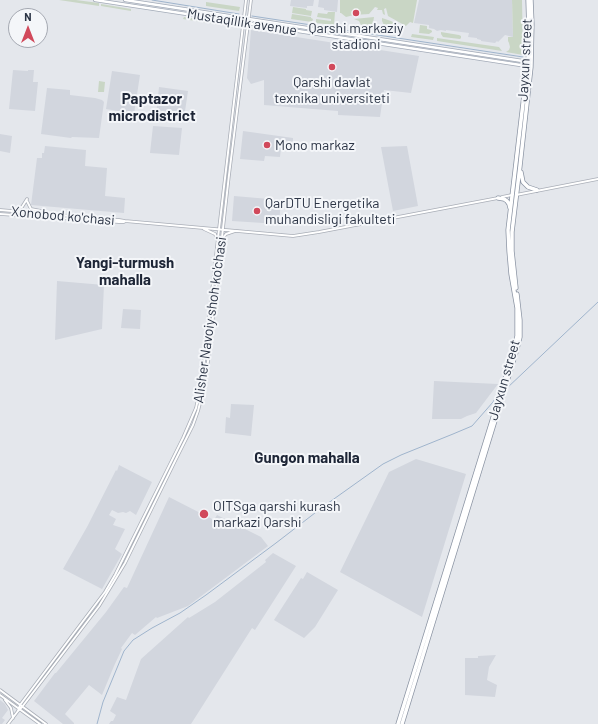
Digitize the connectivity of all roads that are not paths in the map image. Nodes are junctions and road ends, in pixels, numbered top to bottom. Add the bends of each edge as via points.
1 (95, 0) edge
2 (125, 0) edge
3 (246, 0) edge
4 (251, 0) edge
5 (528, 0) edge
6 (531, 0) edge
7 (244, 18) junction
8 (248, 18) junction
9 (243, 23) junction
10 (247, 24) junction
11 (338, 33) junction
12 (338, 37) junction
13 (530, 62) junction
14 (529, 66) junction
15 (236, 89) junction
16 (239, 89) junction
17 (520, 166) junction
18 (227, 175) junction
19 (598, 179) edge
20 (537, 190) junction
21 (514, 195) junction
22 (498, 198) junction
23 (0, 210) edge
24 (11, 211) junction
25 (0, 214) edge
26 (47, 214) junction
27 (510, 218) junction
28 (125, 222) junction
29 (201, 228) junction
30 (219, 229) junction
31 (222, 229) junction
32 (238, 231) junction
33 (218, 241) junction
34 (221, 242) junction
35 (208, 327) junction
36 (212, 328) junction
37 (505, 384) junction
38 (164, 480) junction
39 (0, 690) edge
40 (0, 695) edge
41 (3, 697) junction
42 (21, 706) junction
43 (19, 709) junction
44 (13, 718) junction
45 (8, 724) edge
46 (40, 724) edge
47 (46, 724) edge
48 (398, 724) edge
49 (402, 724) edge

1 - 9 main road, Mustaqillik avenue
2 - 7 main road, Mustaqillik avenue
3 - 7 main road, Alisher Navoiy shoh ko'chasi
4 - 8 main road, Alisher Navoiy shoh ko'chasi
5 - 13 highway, Jayxun street
6 - 13 highway, Jayxun street
7 - 8 main road, Mustaqillik avenue
7 - 9 main road, Alisher Navoiy shoh ko'chasi
8 - 10 main road, Alisher Navoiy shoh ko'chasi
8 - 11 main road, Mustaqillik avenue
9 - 10 main road, Mustaqillik avenue
9 - 15 main road, Alisher Navoiy shoh ko'chasi
10 - 12 main road, Mustaqillik avenue
10 - 16 main road, Alisher Navoiy shoh ko'chasi
11 - 12 main road
11 - 13 main road, Mustaqillik avenue
12 - 14 main road, Mustaqillik avenue
13 - 14 highway, Jayxun street
14 - 17 highway, Jayxun street
14 - 21 highway, Jayxun street
15 - 16 main road
15 - 18 main road, Alisher Navoiy shoh ko'chasi
16 - 18 main road, Alisher Navoiy shoh ko'chasi
17 - 20 highway via 523,182
17 - 21 highway, Jayxun street
18 - 30 main road, Alisher Navoiy shoh ko'chasi
18 - 31 main road, Alisher Navoiy shoh ko'chasi
19 - 20 main road, Xonobod ko'chasi
20 - 21 main road, Xonobod ko'chasi
21 - 22 main road, Xonobod ko'chasi
21 - 27 highway, Jayxun street
21 - 37 highway, Jayxun street via 512,251 520,337
22 - 27 highway via 509,204
22 - 32 main road, Xonobod ko'chasi via 304,235
23 - 24 main road, Xonobod ko'chasi
24 - 26 main road, Xonobod ko'chasi
24 - 26 main road via 22,207 27,200 31,208
25 - 28 main road, Xonobod ko'chasi
26 - 28 main road, Xonobod ko'chasi
27 - 37 highway, Jayxun street via 509,251 517,308 517,328 515,347
28 - 29 main road, Xonobod ko'chasi
29 - 30 main road, Xonobod ko'chasi
29 - 33 main road via 215,234
30 - 31 main road, Xonobod ko'chasi
30 - 33 main road, Alisher Navoiy shoh ko'chasi
31 - 32 main road, Xonobod ko'chasi
31 - 34 main road, Alisher Navoiy shoh ko'chasi
32 - 34 main road via 226,234
33 - 35 main road, Alisher Navoiy shoh ko'chasi
34 - 36 main road, Alisher Navoiy shoh ko'chasi
35 - 36 main road
35 - 38 main road, Alisher Navoiy shoh ko'chasi via 196,408
36 - 38 main road, Alisher Navoiy shoh ko'chasi via 206,379 198,411
37 - 48 highway, Jayxun street
37 - 49 highway, Jayxun street
38 - 42 main road, Alisher Navoiy shoh ko'chasi via 105,592
39 - 42 main road
40 - 41 main road
41 - 43 main road
41 - 44 main road via 11,708
42 - 43 main road, Alisher Navoiy shoh ko'chasi
42 - 47 main road
43 - 44 main road, Alisher Navoiy shoh ko'chasi
43 - 46 main road
44 - 45 main road, Alisher Navoiy shoh ko'chasi

